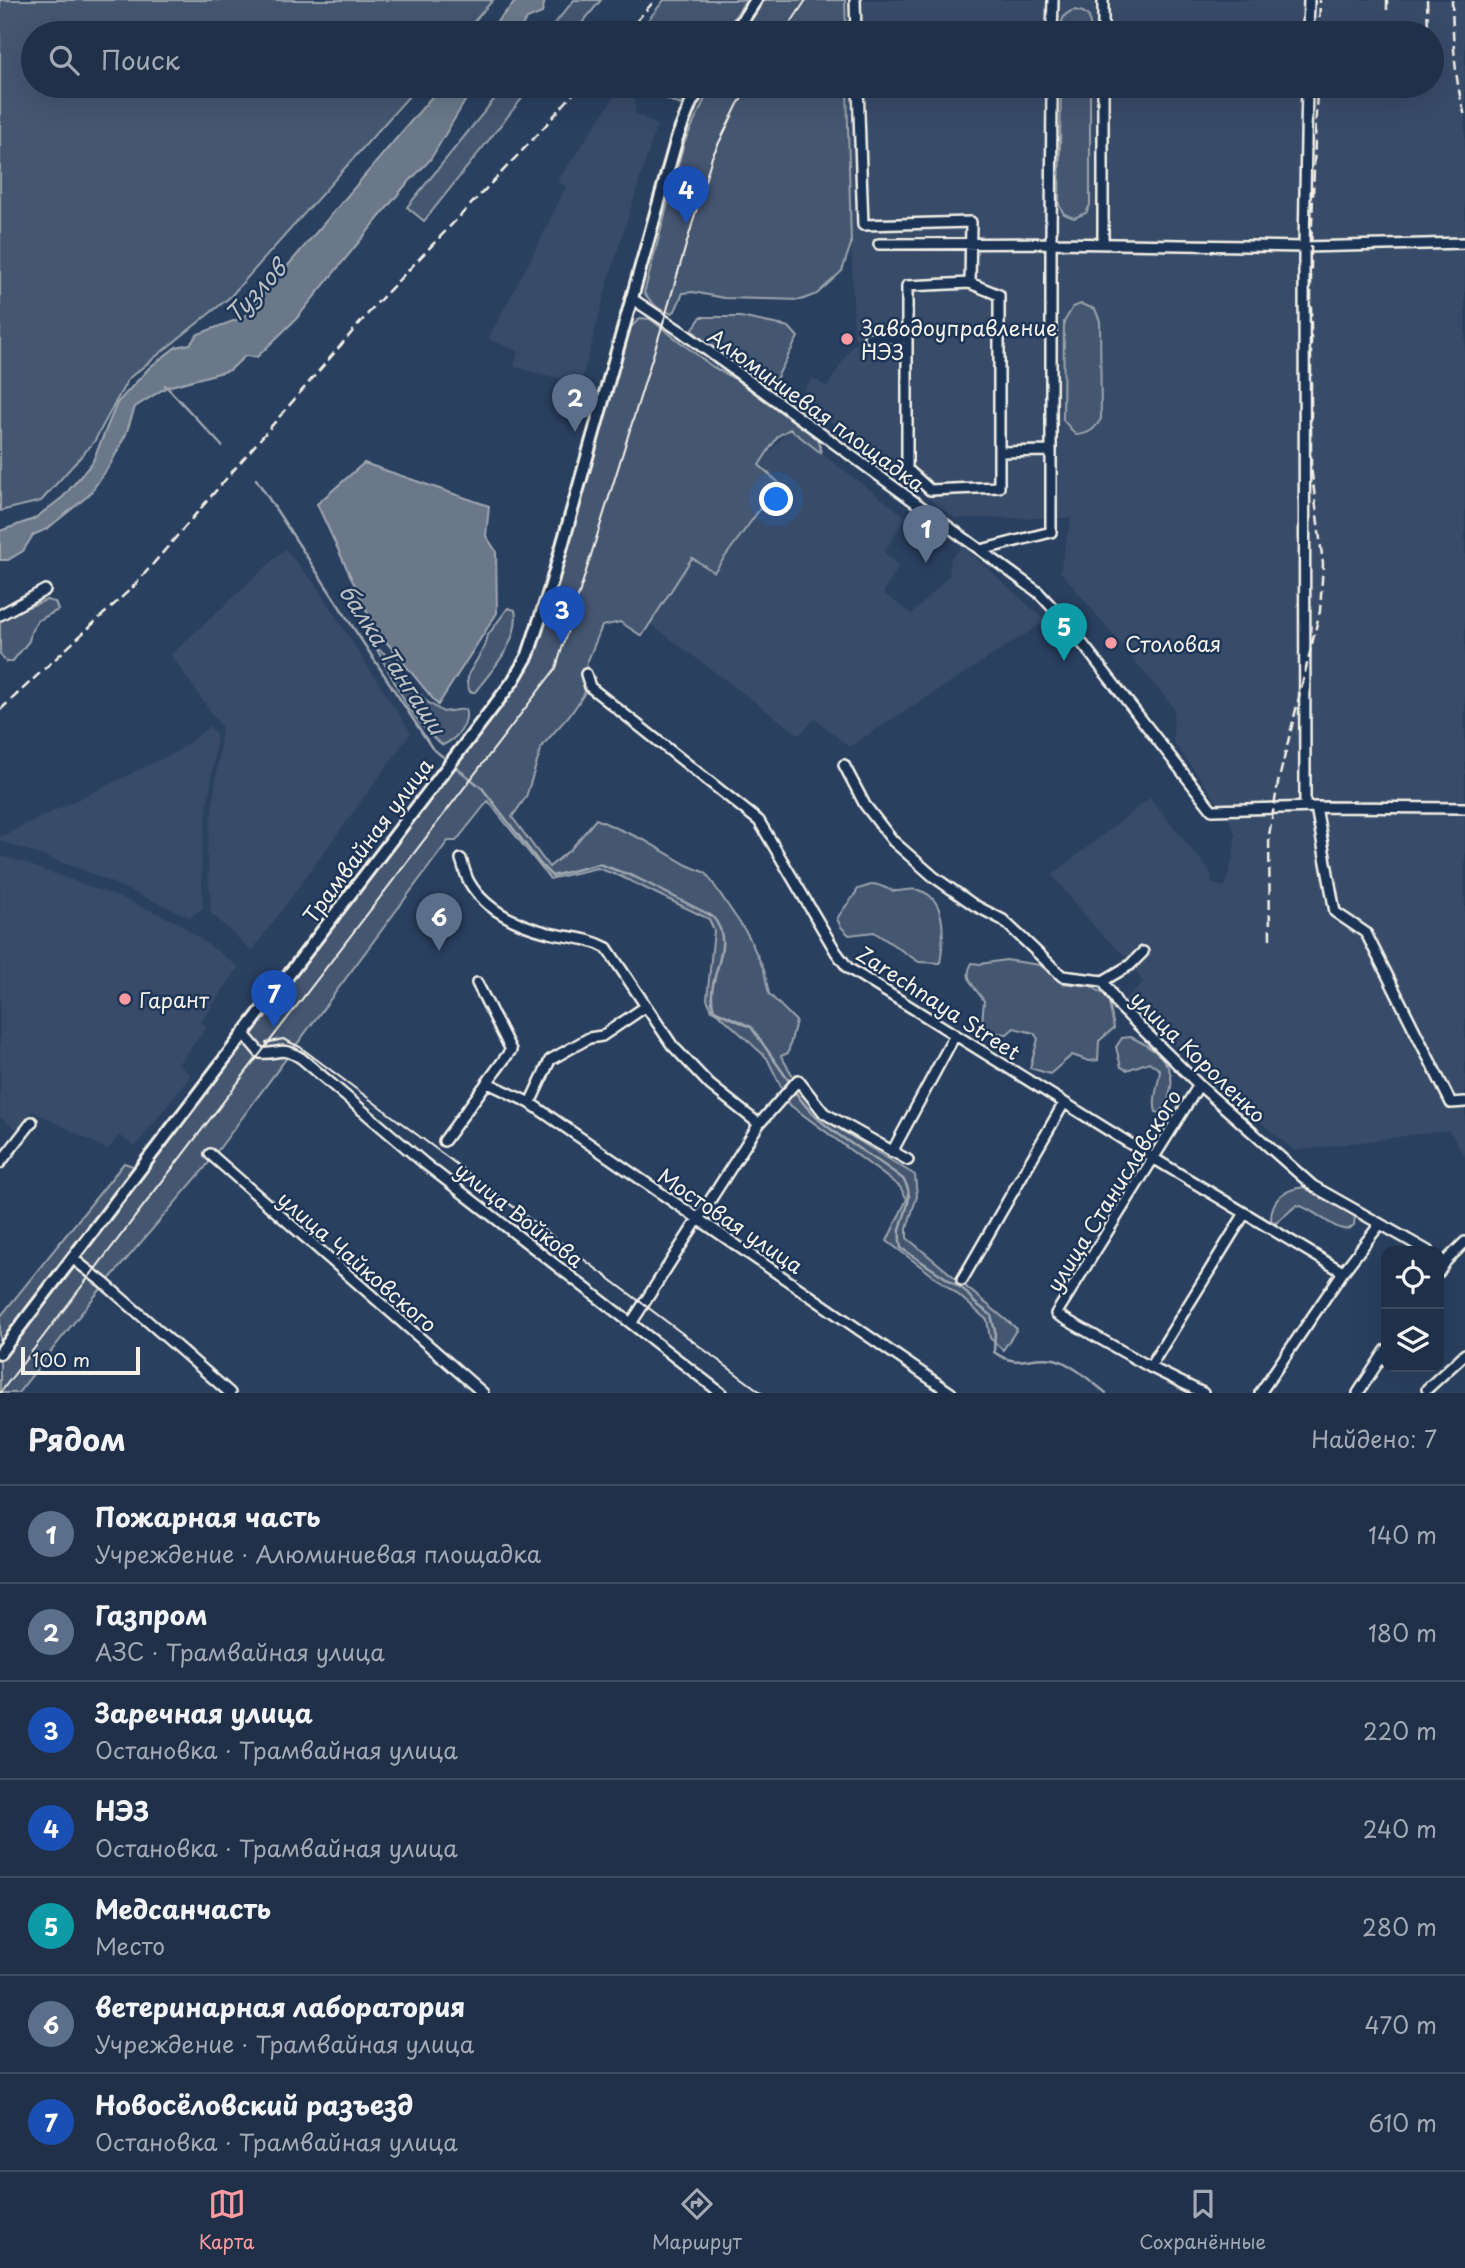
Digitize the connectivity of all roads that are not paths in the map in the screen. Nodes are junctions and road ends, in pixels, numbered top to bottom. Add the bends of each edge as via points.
1 (756, 0) edge
2 (855, 0) edge
3 (1053, 0) edge
4 (1103, 0) edge
5 (1309, 0) edge
6 (742, 21) edge
7 (856, 21) edge
8 (1052, 21) edge
9 (1103, 21) edge
10 (1308, 21) edge
11 (694, 98) edge
12 (858, 98) edge
13 (1052, 98) edge
14 (1103, 98) edge
15 (1307, 98) edge
16 (970, 243) junction
17 (1051, 243) junction
18 (1103, 243) junction
19 (1465, 243) edge
20 (879, 244) dead end
21 (1304, 247) junction
22 (970, 283) junction
23 (631, 298) junction
24 (869, 337) dead end
25 (907, 339) junction
26 (1051, 451) junction
27 (999, 452) junction
28 (981, 550) junction
29 (46, 590) dead end
30 (0, 615) edge
31 (586, 674) dead end
32 (844, 765) dead end
33 (1304, 807) junction
34 (1316, 807) junction
35 (1465, 808) edge
36 (461, 859) dead end
37 (1143, 952) dead end
38 (1103, 981) junction
39 (477, 983) dead end
40 (645, 1007) junction
41 (243, 1033) junction
42 (955, 1035) junction
43 (488, 1083) junction
44 (1199, 1085) junction
45 (1465, 1102) edge
46 (530, 1103) junction
47 (1064, 1103) junction
48 (32, 1122) dead end
49 (759, 1124) junction
50 (444, 1140) dead end
51 (892, 1152) junction
52 (210, 1154) dead end
53 (1153, 1158) junction
54 (908, 1160) dead end
55 (0, 1163) edge
56 (1245, 1213) junction
57 (698, 1218) junction
58 (1380, 1223) junction
59 (1465, 1242) edge
60 (1419, 1246) edge
61 (72, 1258) junction
62 (1444, 1258) edge
63 (1343, 1272) junction
64 (962, 1280) dead end
65 (632, 1322) junction
66 (0, 1353) edge
67 (1465, 1354) edge
68 (1381, 1358) edge
69 (1150, 1367) junction
70 (1427, 1389) dead end
71 (230, 1393) edge
72 (483, 1393) edge
73 (721, 1393) edge
74 (951, 1393) edge
75 (1203, 1393) edge
76 (1261, 1393) edge
77 (1358, 1393) edge

1 - 6 main road
2 - 7 street
3 - 8 street
4 - 9 street
5 - 10 street
11 - 23 main road, Трамвайная улица via 677,138
12 - 16 street via 863,225 971,222
13 - 17 street
14 - 18 street
15 - 21 street
16 - 17 street
16 - 20 street
16 - 22 street
17 - 18 street
17 - 26 street
18 - 21 street
19 - 21 street
21 - 33 street
22 - 25 street via 907,285
22 - 27 street via 999,295
23 - 28 street, Алюминиевая площадка
23 - 41 main road, Трамвайная улица via 528,655 513,681
24 - 25 street
25 - 27 street via 907,469 930,490 999,487
26 - 27 street
26 - 28 street via 1051,532
28 - 33 street, Алюминиевая площадка via 1038,592 1064,620 1212,810
29 - 30 street
31 - 42 street, Zarechnaya Street via 590,687 759,821 848,968
32 - 38 street, улица Короленко via 893,841 934,877 1003,920 1062,976
33 - 34 street
34 - 35 street
34 - 45 street via 1335,912 1366,933 1451,1103
36 - 40 street via 468,880 487,904 506,918 548,932 591,939 607,948
37 - 38 street
38 - 44 street, улица Короленко via 1119,1006
39 - 43 street via 511,1050
40 - 46 street via 602,1036 589,1038 550,1060
40 - 49 street via 672,1045 710,1085
41 - 61 main road, Трамвайная улица
41 - 65 street, улица Войкова via 260,1054 290,1051 301,1058 424,1163
42 - 47 street, Zarechnaya Street
42 - 51 street
43 - 46 street, Мостовая улица
43 - 50 street
44 - 53 street, улица Станиславского
44 - 58 street, улица Короленко via 1313,1186
46 - 57 street, Мостовая улица
47 - 53 street, Zarechnaya Street
47 - 64 street
48 - 55 street
49 - 51 street via 798,1080 824,1113
49 - 57 street
51 - 54 street
52 - 72 street, улица Чайковского
53 - 56 street, Zarechnaya Street
53 - 69 street, улица Станиславского via 1056,1314
56 - 63 street, Zarechnaya Street
56 - 69 street
57 - 65 street
57 - 74 street, Мостовая улица
58 - 60 street, улица Короленко
58 - 63 street
59 - 62 street
61 - 66 main road, Трамвайная улица
61 - 71 street
63 - 76 street
65 - 73 street, улица Войкова
67 - 70 street
68 - 77 street
69 - 75 street

